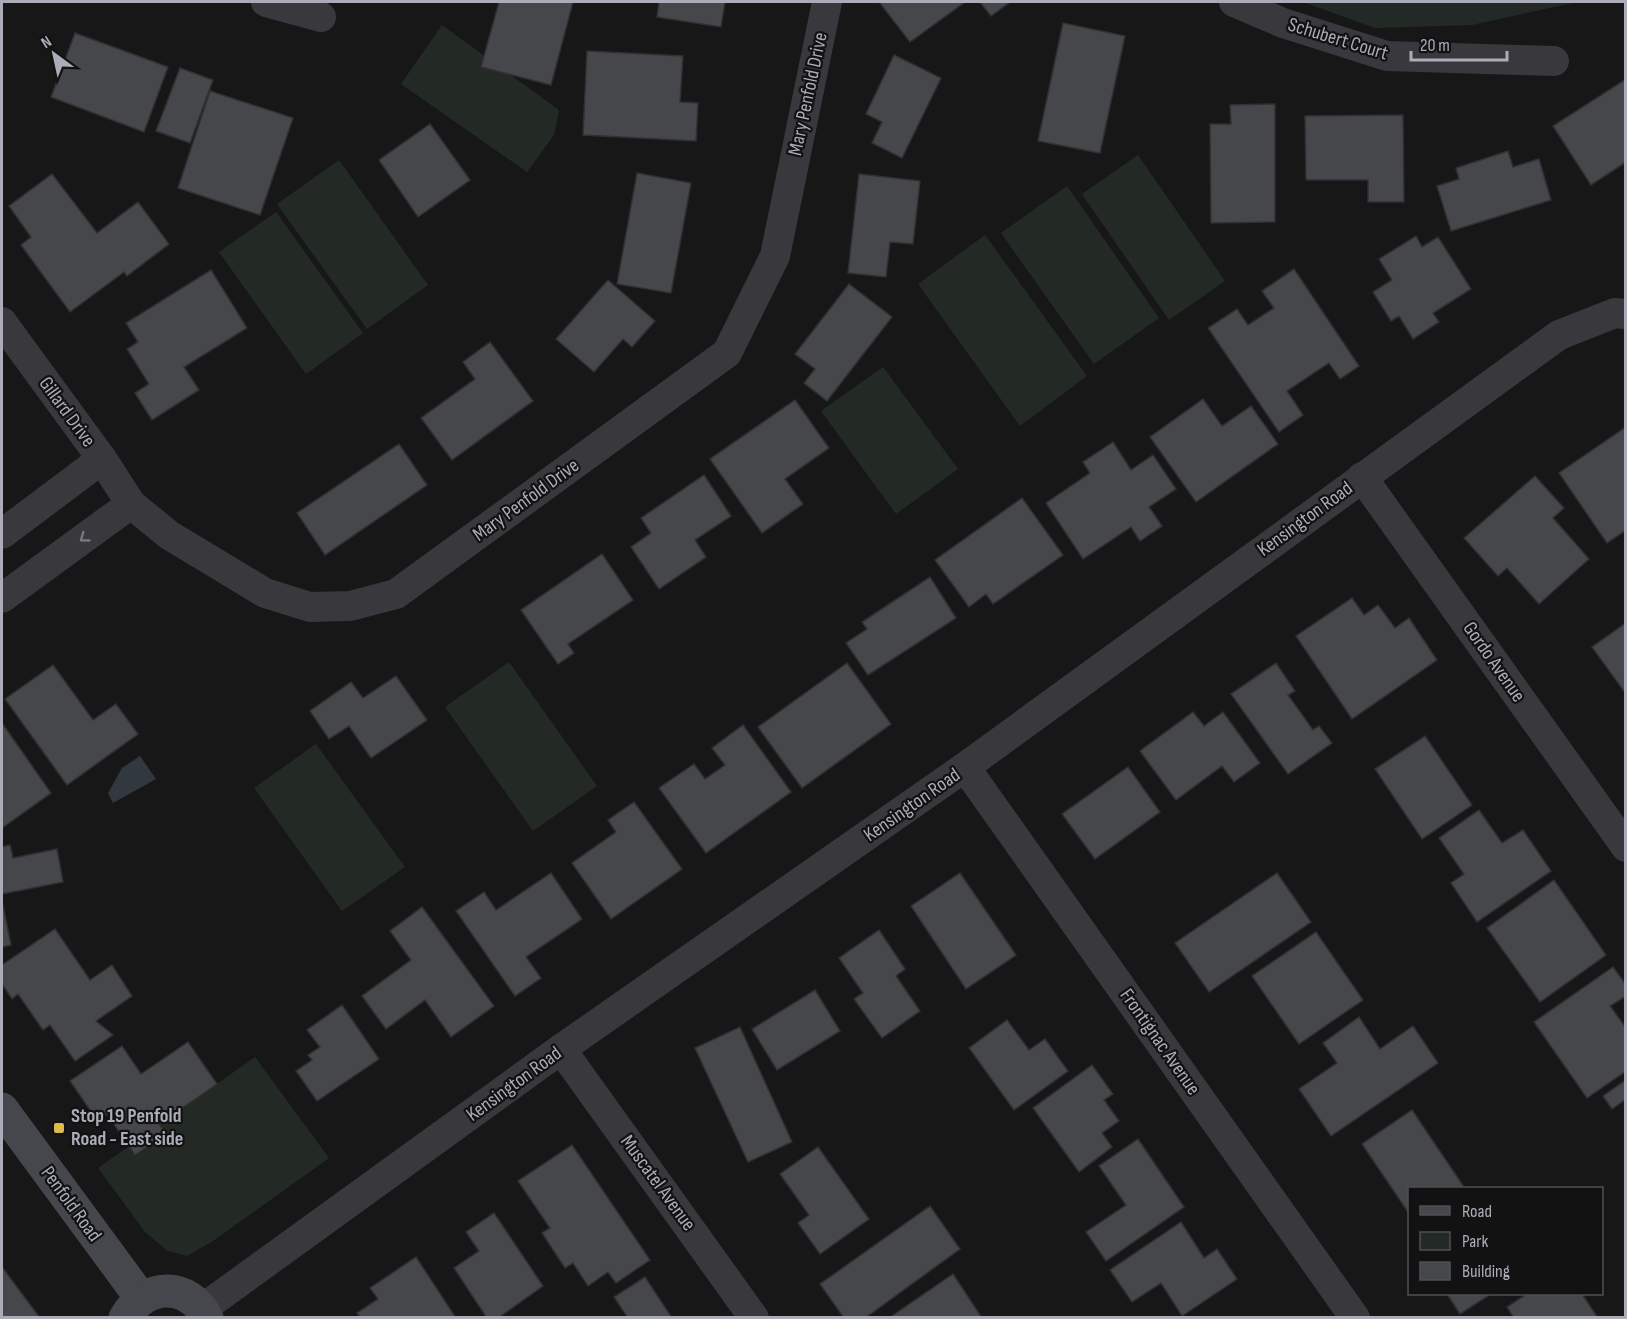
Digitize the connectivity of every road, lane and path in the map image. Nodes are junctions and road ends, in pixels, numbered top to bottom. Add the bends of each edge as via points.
1 (266, 2) edge
2 (827, 2) edge
3 (1234, 2) edge
4 (321, 17) dead end
5 (1554, 61) dead end
6 (1626, 314) edge
7 (2, 322) edge
8 (102, 459) junction
9 (1362, 477) junction
10 (131, 504) junction
11 (2, 534) edge
12 (2, 598) edge
13 (965, 767) junction
14 (1626, 847) edge
15 (561, 1049) junction
16 (2, 1109) edge
17 (133, 1308) edge
18 (205, 1313) edge
19 (754, 1317) edge
20 (1355, 1317) edge

1 - 4 street
2 - 10 street, Mary Penfold Drive via 775,256 727,353 405,588 350,606 309,607 265,593 169,535
3 - 5 street, Schubert Court via 1283,23 1388,56
6 - 9 street, Kensington Road via 1615,313 1559,335
7 - 8 street, Gillard Drive
8 - 10 street, Gillard Drive
8 - 11 street
9 - 13 street, Kensington Road
9 - 14 street, Gordo Avenue
10 -> 12 street
13 - 15 street, Kensington Road
13 - 20 street, Frontignac Avenue
15 - 18 street, Kensington Road
15 - 19 street, Muscatel Avenue
16 - 17 main road, Penfold Road
17 - 18 main road via 153,1292 167,1291 192,1299

